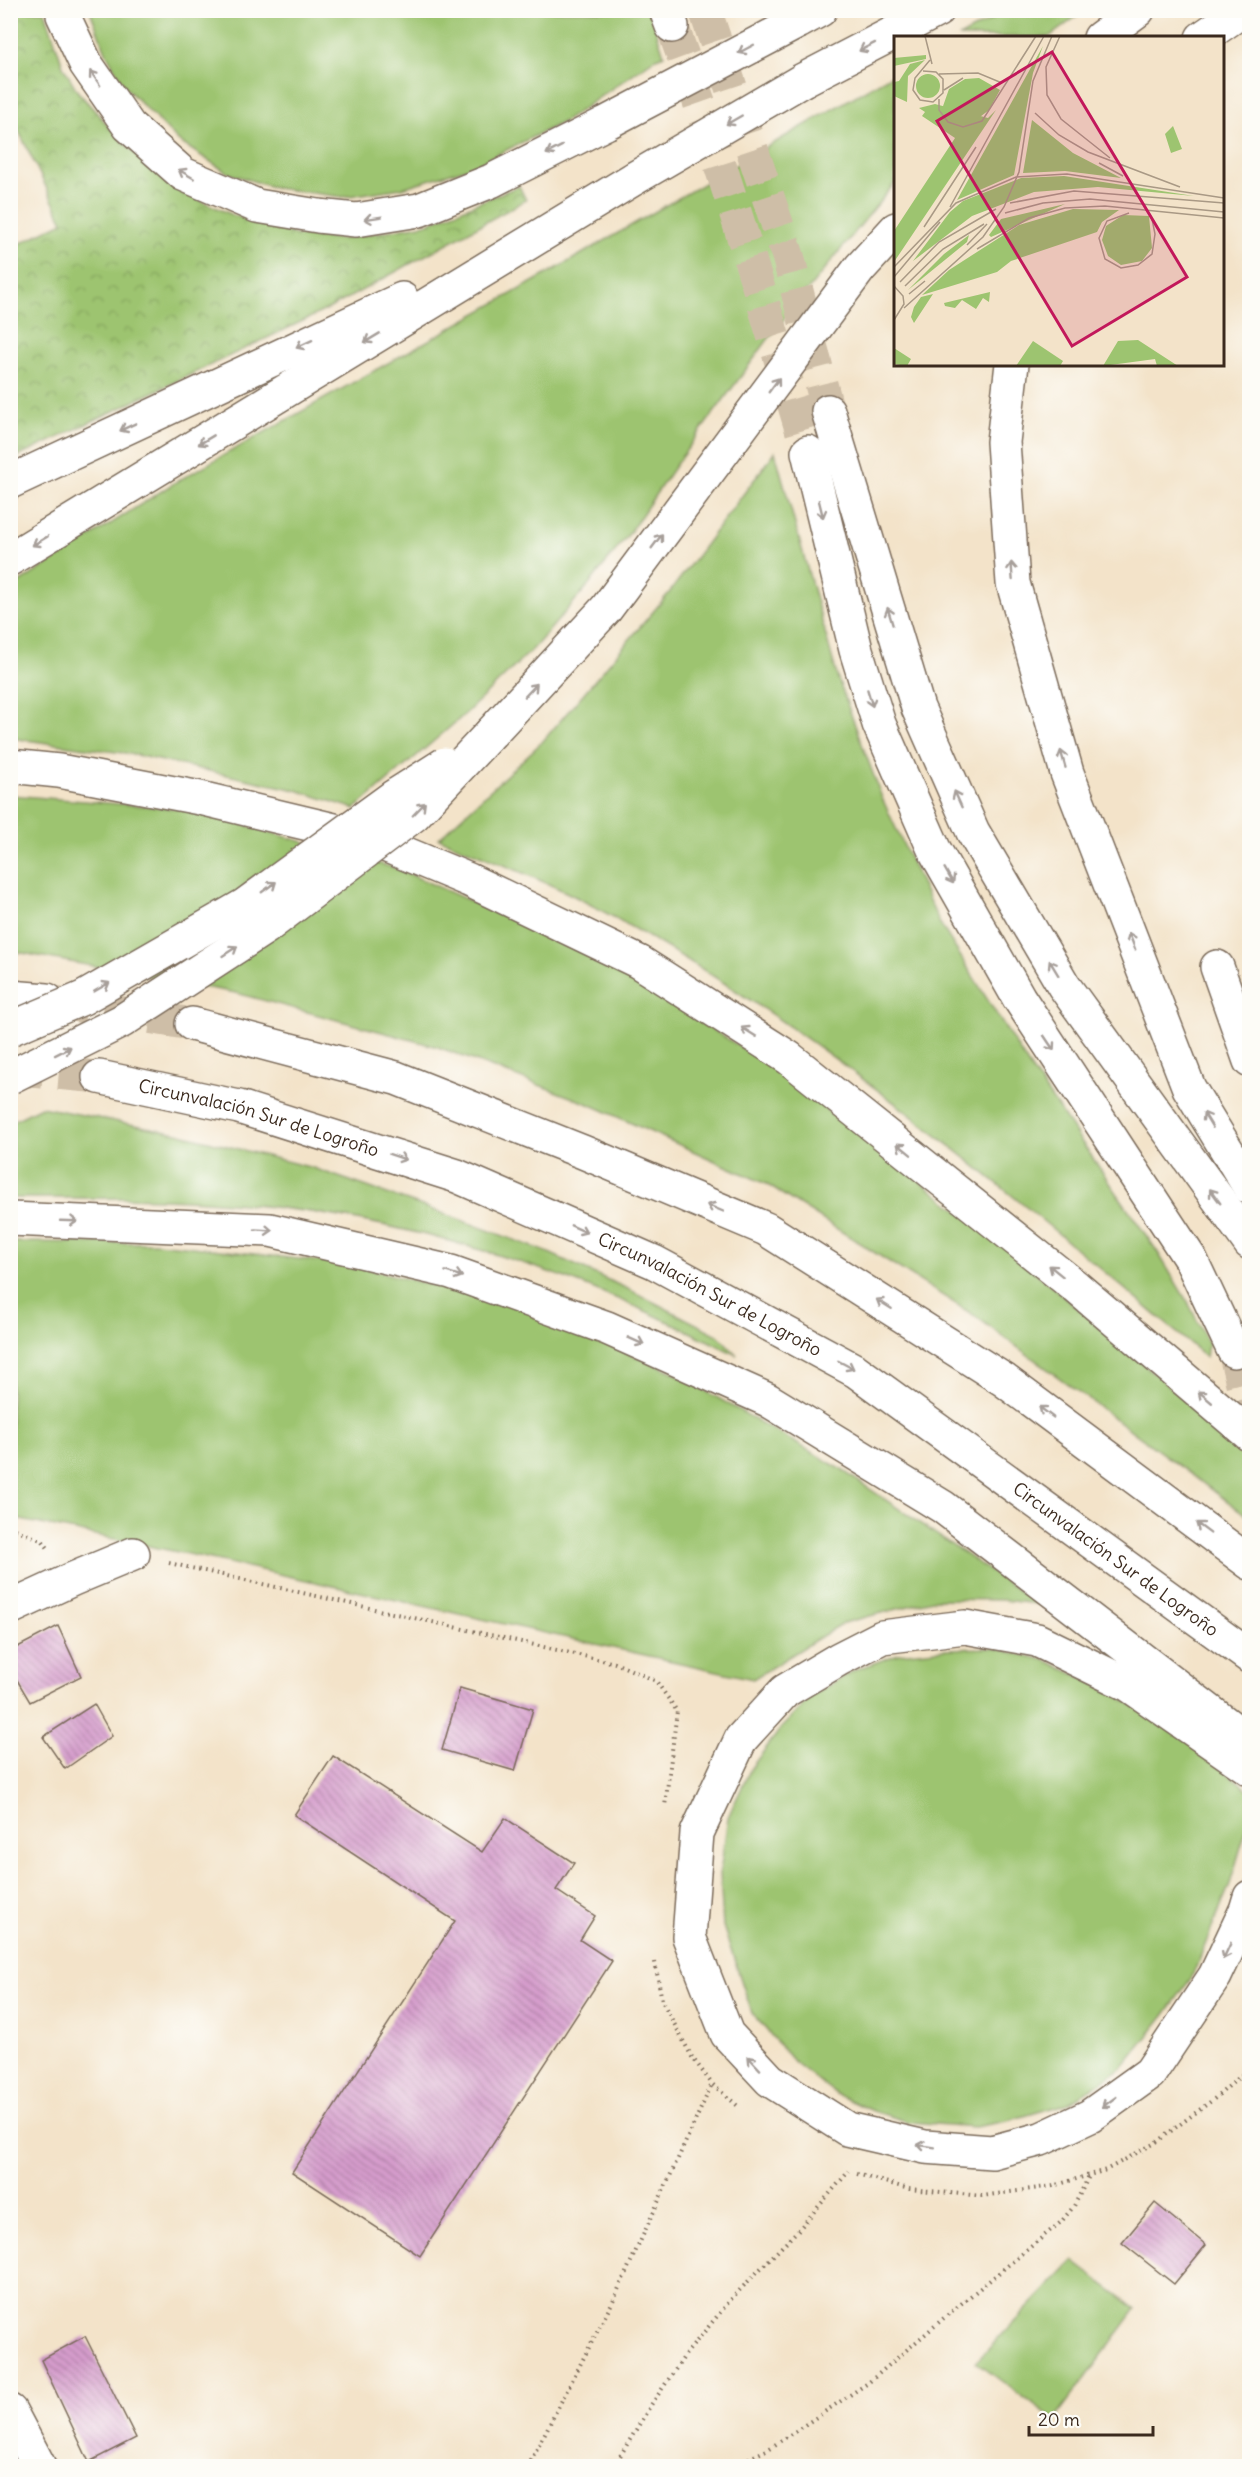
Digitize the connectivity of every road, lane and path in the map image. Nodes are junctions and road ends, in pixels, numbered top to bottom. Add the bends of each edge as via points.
1 (63, 10) edge
2 (938, 10) edge
3 (1138, 10) edge
4 (1243, 10) edge
5 (809, 16) edge
6 (1103, 36) edge
7 (1205, 36) edge
8 (548, 231) junction
9 (894, 231) edge
10 (1012, 366) edge
11 (828, 411) tunnel mouth
12 (808, 452) tunnel mouth
13 (10, 482) edge
14 (10, 559) edge
15 (491, 733) junction
16 (10, 766) edge
17 (1217, 967) dead end
18 (10, 997) edge
19 (47, 1000) tunnel mouth
20 (192, 1024) tunnel mouth
21 (10, 1029) edge
22 (1250, 1061) edge
23 (10, 1077) edge
24 (99, 1077) tunnel mouth
25 (1250, 1188) edge
26 (10, 1219) edge
27 (1250, 1243) edge
28 (1234, 1351) tunnel mouth
29 (1250, 1435) edge
30 (133, 1554) dead end
31 (1250, 1563) edge
32 (14, 1598) edge
33 (1250, 1657) edge
34 (1250, 1742) edge
35 (1250, 1769) edge
36 (1250, 1897) edge
37 (712, 2084) dead end
38 (849, 2171) dead end
39 (1089, 2176) dead end
40 (10, 2410) edge
41 (39, 2466) edge
42 (528, 2466) edge
43 (614, 2466) edge
44 (732, 2466) edge

5 -> 1 main road, bridge via 491,181 419,210 356,220 257,206 183,174 129,126 86,64
2 -> 8 main road, bridge via 803,80
3 - 6 main road
4 - 7 main road
8 -> 13 main road
8 -> 14 main road
15 -> 9 main road via 606,609 860,268
25 -> 10 main road via 1189,1088 1067,773 1012,583 1003,441
27 -> 11 main road via 1064,986 973,832 918,708
12 -> 28 main road via 856,650 879,724 934,849 1019,998 1191,1260
21 -> 15 main road, bridge via 83,998 245,905 393,797
23 -> 15 main road, bridge via 122,1021 265,928 414,815
29 -> 16 main road via 1076,1287 789,1058 639,962 469,880 368,838 200,798 59,771
17 - 22 main road
18 - 19 main road
31 -> 20 main road via 1004,1380 766,1229 396,1078
24 -> 33 main road, Circunvalación Sur de Logroño via 238,1107 457,1176 654,1262 856,1371
26 -> 34 main road via 270,1230 451,1272 607,1328 768,1400 943,1507
30 - 32 main road
36 -> 35 main road via 1215,1976 1150,2073 1090,2116 1041,2139 992,2152 925,2147 847,2129 770,2080 727,2034 689,1937 697,1833 741,1738 785,1691 882,1637 964,1627 1037,1640 1129,1685
37 - 42 path via 613,2301
38 - 43 path via 686,2354
39 - 44 path via 1061,2222 868,2384 767,2450
40 - 41 main road

